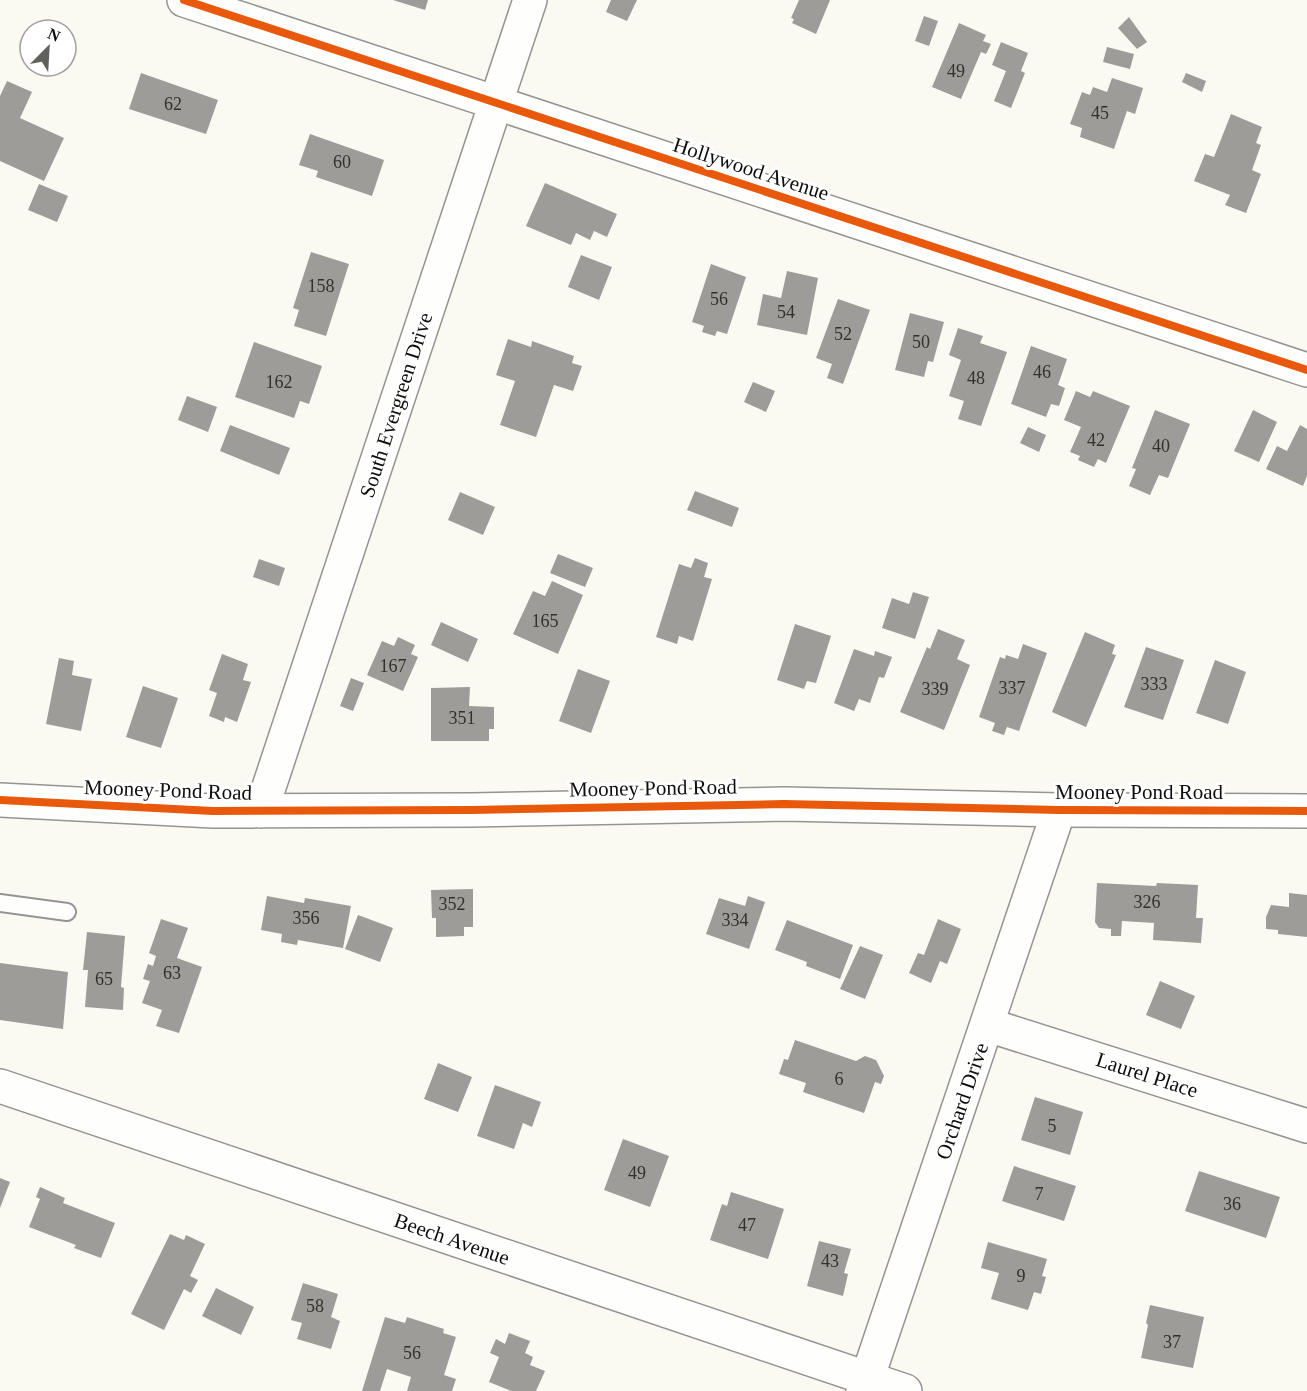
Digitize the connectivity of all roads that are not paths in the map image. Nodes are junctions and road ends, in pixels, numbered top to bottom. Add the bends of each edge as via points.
1 (184, 0) edge
2 (530, 0) edge
3 (495, 104) junction
4 (1307, 370) edge
5 (0, 800) edge
6 (1059, 810) junction
7 (1307, 810) edge
8 (261, 811) junction
9 (0, 903) edge
10 (67, 912) dead end
11 (988, 1025) junction
12 (0, 1086) edge
13 (1307, 1126) edge
14 (865, 1385) edge
15 (905, 1391) edge

1 - 3 street, Hollywood Avenue
2 - 3 street, South Evergreen Drive
3 - 4 street, Hollywood Avenue
3 - 8 street, South Evergreen Drive
5 - 8 street, Mooney Pond Road
6 - 7 street, Mooney Pond Road
6 - 8 street, Mooney Pond Road via 784,804
6 - 11 street, Orchard Drive
9 - 10 lane
11 - 13 street, Laurel Place
11 - 14 street, Orchard Drive
12 - 14 street, Beech Avenue
14 - 15 street, Beech Avenue

